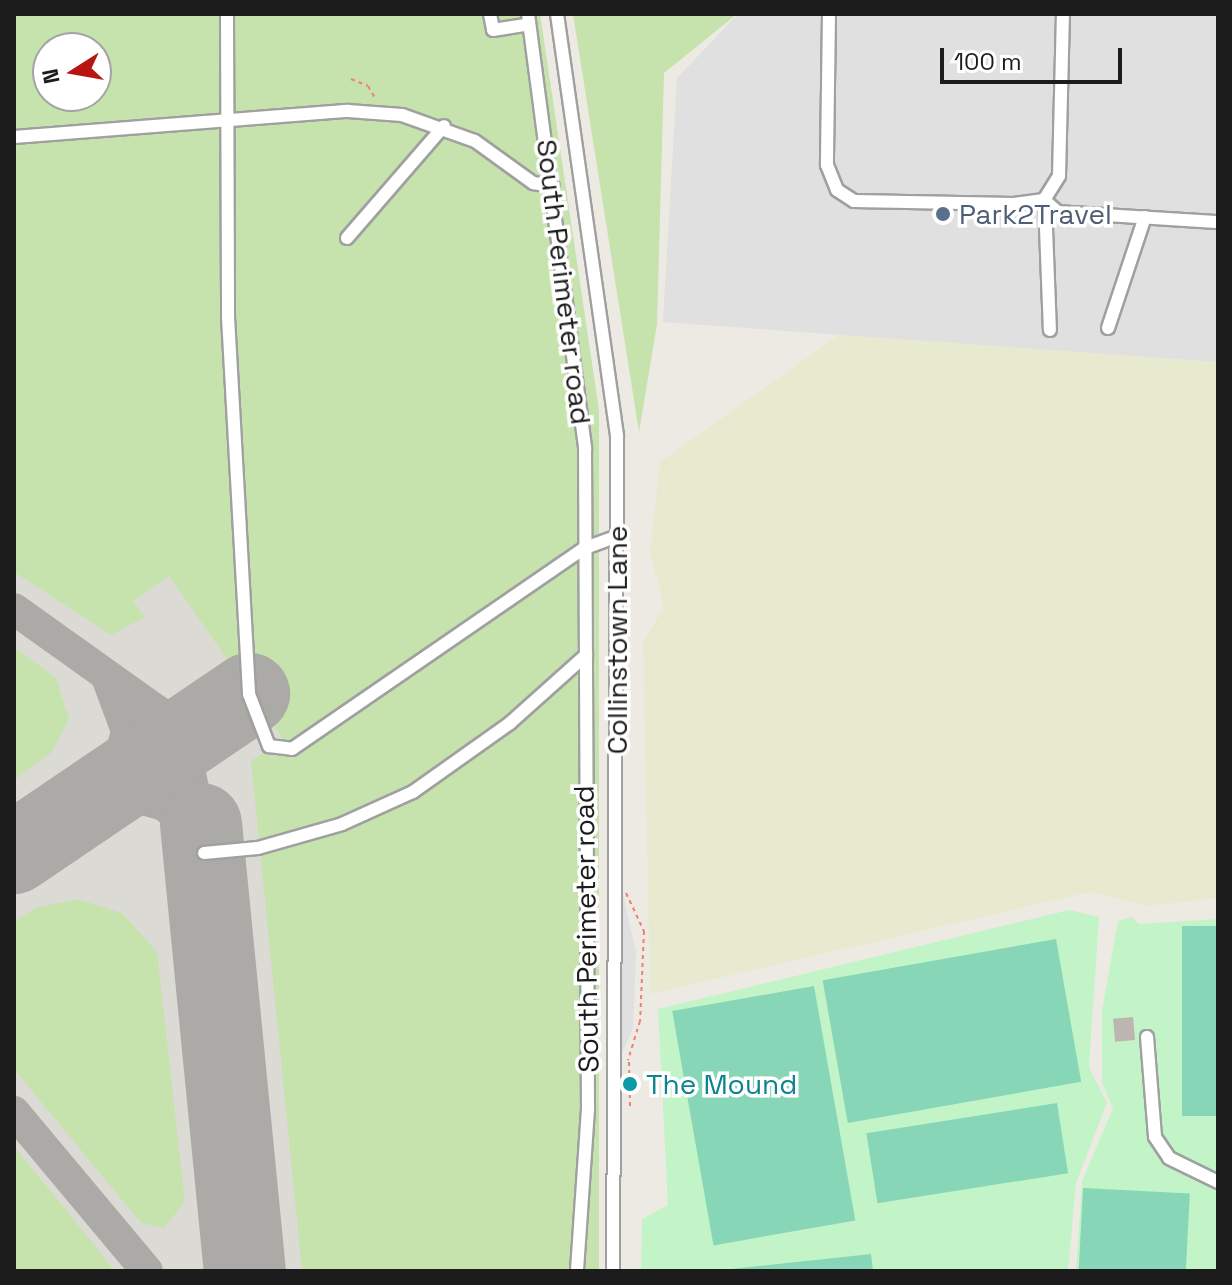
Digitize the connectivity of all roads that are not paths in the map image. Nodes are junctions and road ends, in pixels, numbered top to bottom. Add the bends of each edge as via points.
1 (227, 14) edge
2 (490, 14) edge
3 (557, 14) edge
4 (829, 14) edge
5 (1063, 14) edge
6 (529, 19) edge
7 (228, 119) junction
8 (444, 126) junction
9 (14, 137) edge
10 (553, 186) junction
11 (1044, 200) junction
12 (1145, 217) junction
13 (1218, 222) edge
14 (347, 238) dead end
15 (1108, 328) dead end
16 (1050, 330) dead end
17 (618, 536) junction
18 (585, 548) junction
19 (586, 655) junction
20 (204, 853) dead end
21 (1147, 1037) dead end
22 (1218, 1182) edge
23 (577, 1271) edge
24 (613, 1271) edge

1 - 7 street
2 - 6 street via 493,30
3 - 17 street, Collinstown Lane via 608,359
4 - 11 street via 827,165 842,194 884,202
5 - 11 street via 1060,169
6 - 10 street, South Perimeter road
7 - 8 street via 378,114
7 - 9 street
7 - 18 street via 228,317 249,694 269,746 292,749
8 - 10 street via 508,160 533,183
8 - 14 street
10 - 18 street, South Perimeter road via 581,388
11 - 12 street via 1058,212
11 - 16 street
12 - 13 street
12 - 15 street
17 - 18 street
17 - 24 street, Collinstown Lane
18 - 19 street, South Perimeter road
19 - 20 street via 510,723 413,792 342,824 258,848
19 - 23 street, South Perimeter road via 588,1109
21 - 22 street via 1155,1137 1169,1158

